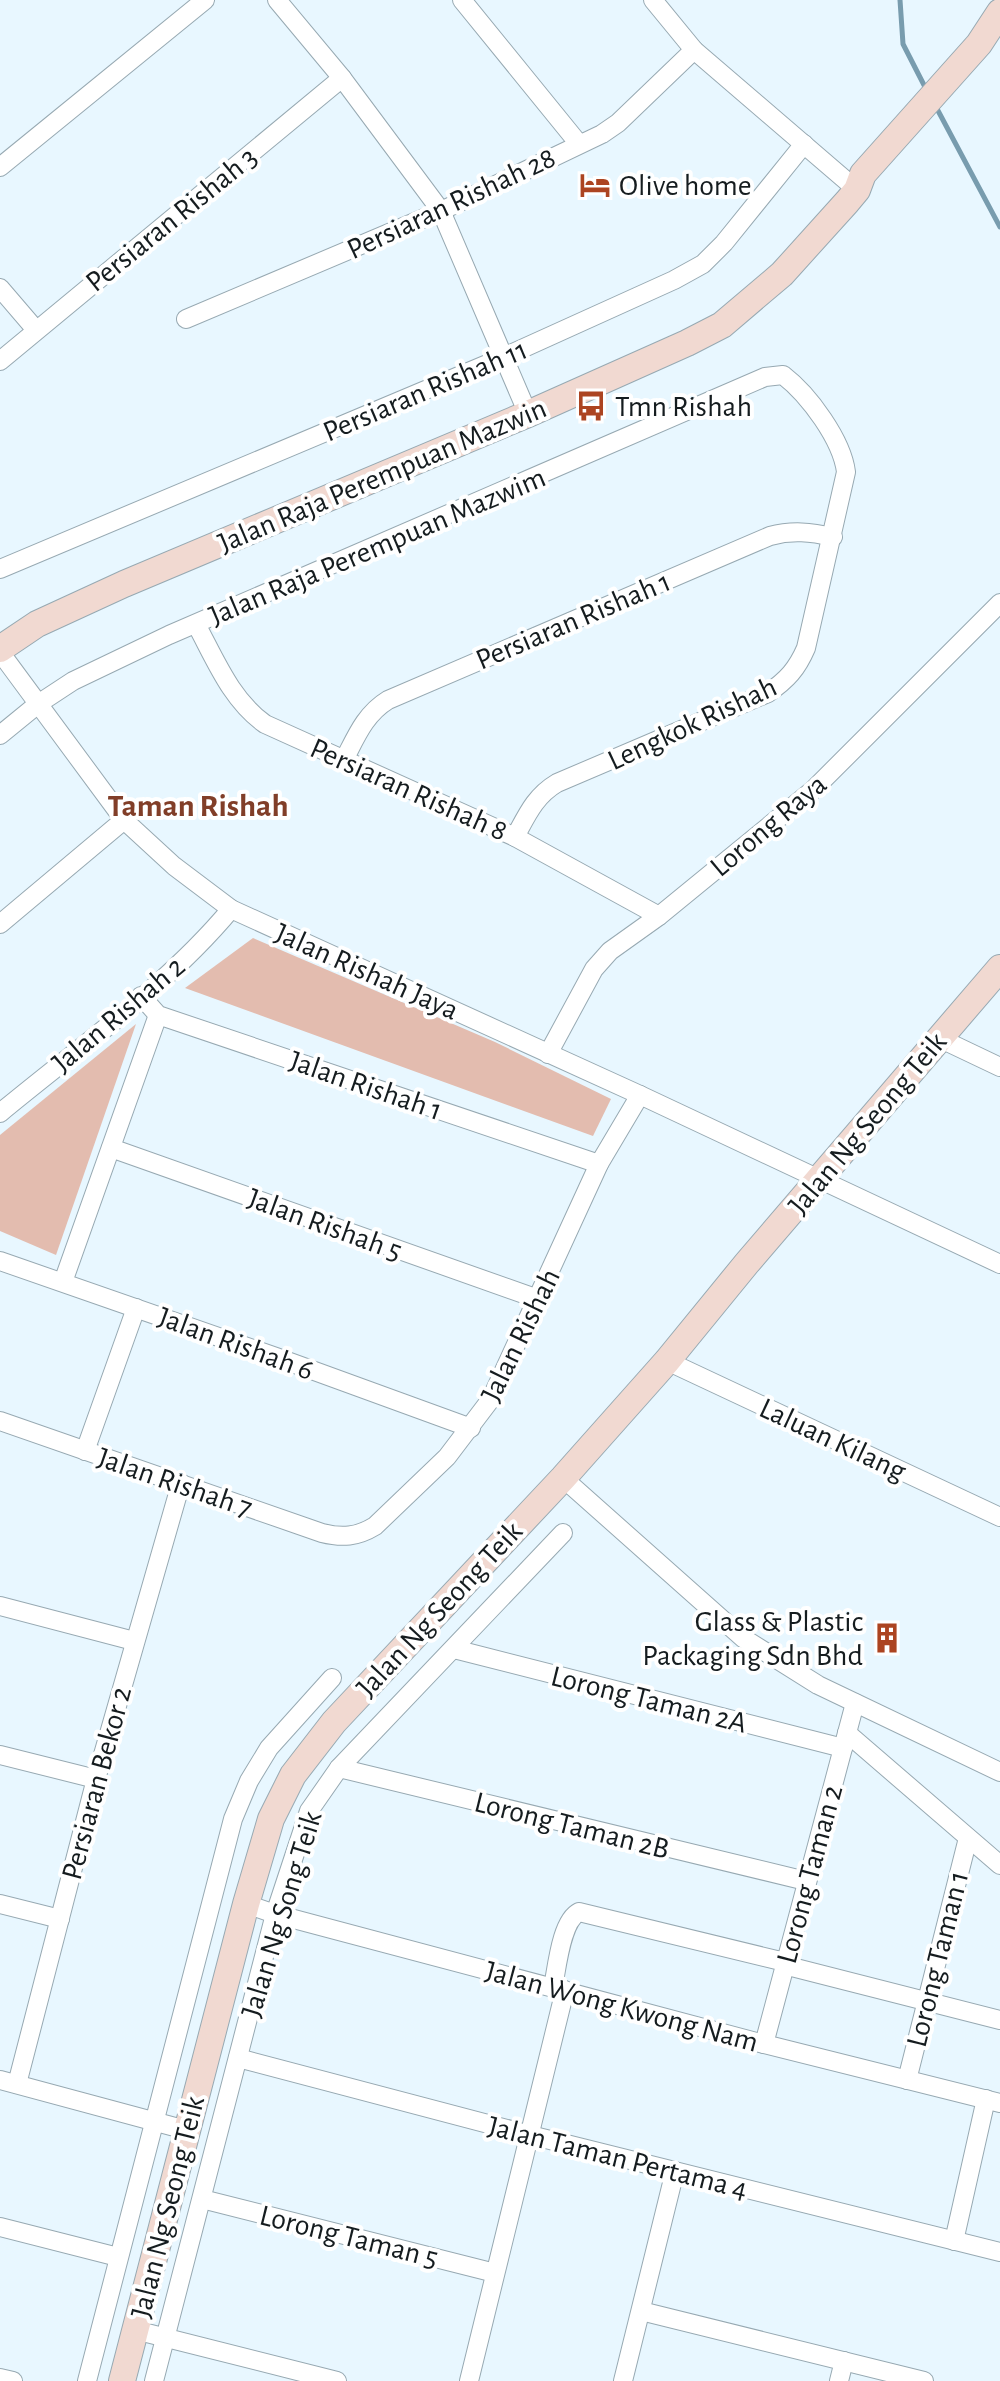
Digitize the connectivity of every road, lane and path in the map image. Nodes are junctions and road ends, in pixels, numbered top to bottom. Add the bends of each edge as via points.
1 (205, 0) edge
2 (277, 0) edge
3 (462, 0) edge
4 (653, 0) edge
5 (1000, 12) edge
6 (694, 50) junction
7 (1000, 50) edge
8 (970, 65) junction
9 (342, 78) junction
10 (579, 144) junction
11 (804, 144) junction
12 (0, 167) edge
13 (857, 190) junction
14 (441, 211) junction
15 (0, 288) edge
16 (186, 319) dead end
17 (36, 330) junction
18 (504, 357) junction
19 (0, 361) edge
20 (765, 377) joint
21 (528, 414) junction
22 (833, 537) junction
23 (0, 569) edge
24 (1000, 603) edge
25 (196, 624) junction
26 (0, 650) edge
27 (38, 704) junction
28 (0, 735) edge
29 (344, 760) junction
30 (124, 820) junction
31 (515, 837) junction
32 (231, 909) junction
33 (659, 916) junction
34 (0, 924) edge
35 (1000, 968) edge
36 (141, 996) junction
37 (158, 1015) junction
38 (939, 1038) junction
39 (548, 1054) junction
40 (1000, 1067) edge
41 (640, 1095) junction
42 (0, 1113) edge
43 (111, 1148) junction
44 (599, 1164) junction
45 (819, 1180) junction
46 (0, 1261) edge
47 (1000, 1264) edge
48 (63, 1282) junction
49 (538, 1299) junction
50 (136, 1308) junction
51 (667, 1361) junction
52 (0, 1421) edge
53 (471, 1428) junction
54 (85, 1451) junction
55 (563, 1478) junction
56 (181, 1483) junction
57 (1000, 1517) edge
58 (563, 1533) dead end
59 (351, 1536) joint
60 (0, 1606) edge
61 (134, 1641) junction
62 (454, 1649) junction
63 (332, 1678) dead end
64 (855, 1703) junction
65 (845, 1741) junction
66 (0, 1755) edge
67 (339, 1768) junction
68 (1000, 1772) edge
69 (96, 1779) junction
70 (968, 1838) junction
71 (1000, 1865) edge
72 (806, 1881) junction
73 (0, 1904) edge
74 (246, 1904) junction
75 (275, 1914) junction
76 (60, 1919) junction
77 (785, 1963) junction
78 (559, 1989) junction
79 (927, 2000) junction
80 (1000, 2020) edge
81 (764, 2044) junction
82 (238, 2058) junction
83 (907, 2080) junction
84 (9, 2082) edge
85 (993, 2101) edge
86 (154, 2123) junction
87 (186, 2130) junction
88 (530, 2135) junction
89 (675, 2171) junction
90 (202, 2199) junction
91 (0, 2227) edge
92 (954, 2241) junction
93 (1000, 2252) edge
94 (118, 2257) junction
95 (495, 2273) junction
96 (641, 2311) junction
97 (135, 2330) junction
98 (164, 2338) junction
99 (844, 2361) junction
100 (0, 2378) edge
101 (13, 2381) edge
102 (87, 2381) edge
103 (122, 2381) edge
104 (154, 2381) edge
105 (337, 2381) edge
106 (469, 2381) edge
107 (623, 2381) edge
108 (839, 2381) edge
109 (924, 2381) edge

1 - 12 street
2 - 9 street
3 - 10 street
4 - 6 street
5 - 8 main road, Jalan Raja Perempuan Mazwin
6 - 10 street, Persiaran Rishah 28 via 618,123
6 - 11 street
7 - 8 main road, Jalan Raja Perempuan Mazwin
8 - 13 main road, Jalan Raja Perempuan Mazwin via 863,174
9 - 14 street
9 - 17 street, Persiaran Rishah 3
10 - 14 street, Persiaran Rishah 28
11 - 13 street
11 - 18 street, Persiaran Rishah 11 via 703,264
13 - 21 main road, Jalan Raja Perempuan Mazwin via 782,274 722,325
14 - 16 street, Persiaran Rishah 28
14 - 18 street
15 - 17 street
17 - 19 street, Persiaran Rishah 3
18 - 21 street
18 - 23 street, Persiaran Rishah 11
20 - 22 street, Lengkok Rishah via 783,375 795,385 844,457 846,472
20 - 25 street, Jalan Raja Perempuan Mazwim
21 - 26 main road, Jalan Raja Perempuan Mazwin via 124,584 37,624
22 - 29 street, Persiaran Rishah 1 via 808,532 770,536 388,700 374,708
22 - 31 street, Lengkok Rishah via 806,648 786,681 557,783 534,802
24 - 33 street, Lorong Raya via 813,790
25 - 27 street, Jalan Raja Perempuan Mazwim via 73,681
25 - 29 street, Persiaran Rishah 8 via 248,712
26 - 27 street, Jalan Rishah Jaya
27 - 28 street, Jalan Raja Perempuan Mazwim
27 - 30 street, Jalan Rishah Jaya
29 - 31 street, Persiaran Rishah 8
30 - 32 street, Jalan Rishah Jaya
30 - 34 street
31 - 33 street, Persiaran Rishah 8
32 - 36 street, Jalan Rishah 2
32 - 39 street, Jalan Rishah Jaya
33 - 39 street, Lorong Raya via 594,969
35 - 38 main road, Jalan Ng Seong Teik
36 - 37 street, Jalan Rishah 1
36 - 42 street, Jalan Rishah 2
37 - 43 street
37 - 44 street, Jalan Rishah 1
38 - 40 street
38 - 45 main road, Jalan Ng Seong Teik
39 - 41 street, Jalan Rishah Jaya
41 - 44 street, Jalan Rishah
41 - 45 street, Jalan Rishah Jaya
43 - 48 street
43 - 49 street, Jalan Rishah 5
44 - 49 street, Jalan Rishah
45 - 47 street, Jalan Rishah Jaya
45 - 51 main road, Jalan Ng Seong Teik
46 - 48 street, Jalan Rishah 6
48 - 50 street, Jalan Rishah 6
49 - 53 street, Jalan Rishah via 491,1399
50 - 53 street, Jalan Rishah 6
50 - 54 street
51 - 55 main road, Jalan Ng Seong Teik
51 - 57 street, Laluan Kilang
52 - 54 street, Jalan Rishah 7
53 - 59 street, Jalan Rishah via 375,1526
54 - 56 street, Jalan Rishah 7
55 - 64 street via 743,1638
55 - 74 main road, Jalan Ng Seong Teik via 311,1749 271,1819
56 - 59 street, Jalan Rishah 7 via 322,1533
56 - 61 street, Persiaran Bekor 2
58 - 62 street, Jalan Ng Song Teik
60 - 61 street
61 - 69 street, Persiaran Bekor 2
62 - 65 street, Lorong Taman 2A
62 - 67 street, Jalan Ng Song Teik
63 - 86 street, Jalan Ng Seong Teik via 269,1748 233,1819
64 - 65 street, Lorong Taman 2
64 - 68 street
65 - 70 street
65 - 72 street, Lorong Taman 2
66 - 69 street
67 - 72 street, Lorong Taman 2B
67 - 75 street, Jalan Ng Song Teik via 309,1811
69 - 76 street, Persiaran Bekor 2
70 - 71 street
70 - 79 street, Lorong Taman 1
72 - 77 street, Lorong Taman 2
73 - 76 street
74 - 75 street, Jalan Wong Kwong Nam
74 - 87 main road, Jalan Ng Seong Teik
75 - 78 street, Jalan Wong Kwong Nam
75 - 82 street, Jalan Ng Song Teik
76 - 84 street, Persiaran Bekor 2
77 - 78 street via 579,1912 566,1927
77 - 79 street
77 - 81 street, Lorong Taman 2
78 - 81 street, Jalan Wong Kwong Nam
78 - 88 street
79 - 80 street
79 - 83 street, Lorong Taman 1
81 - 83 street, Jalan Wong Kwong Nam
82 - 88 street, Jalan Taman Pertama 4
82 - 90 street, Jalan Ng Song Teik
83 - 85 street, Jalan Wong Kwong Nam
84 - 86 street
85 - 92 street
86 - 87 street
86 - 94 street, Jalan Ng Seong Teik
87 - 97 main road, Jalan Ng Seong Teik
88 - 89 street, Jalan Taman Pertama 4
88 - 95 street
89 - 92 street, Jalan Taman Pertama 4
89 - 96 street
90 - 95 street, Lorong Taman 5
90 - 98 street, Jalan Ng Song Teik
91 - 94 street
92 - 93 street, Jalan Taman Pertama 4
94 - 102 street, Jalan Ng Seong Teik
95 - 106 street
96 - 99 street
96 - 107 street
97 - 98 street
97 - 103 main road, Jalan Ng Seong Teik
98 - 104 street, Jalan Ng Song Teik
98 - 105 street
99 - 108 street
99 - 109 street
100 - 101 street

